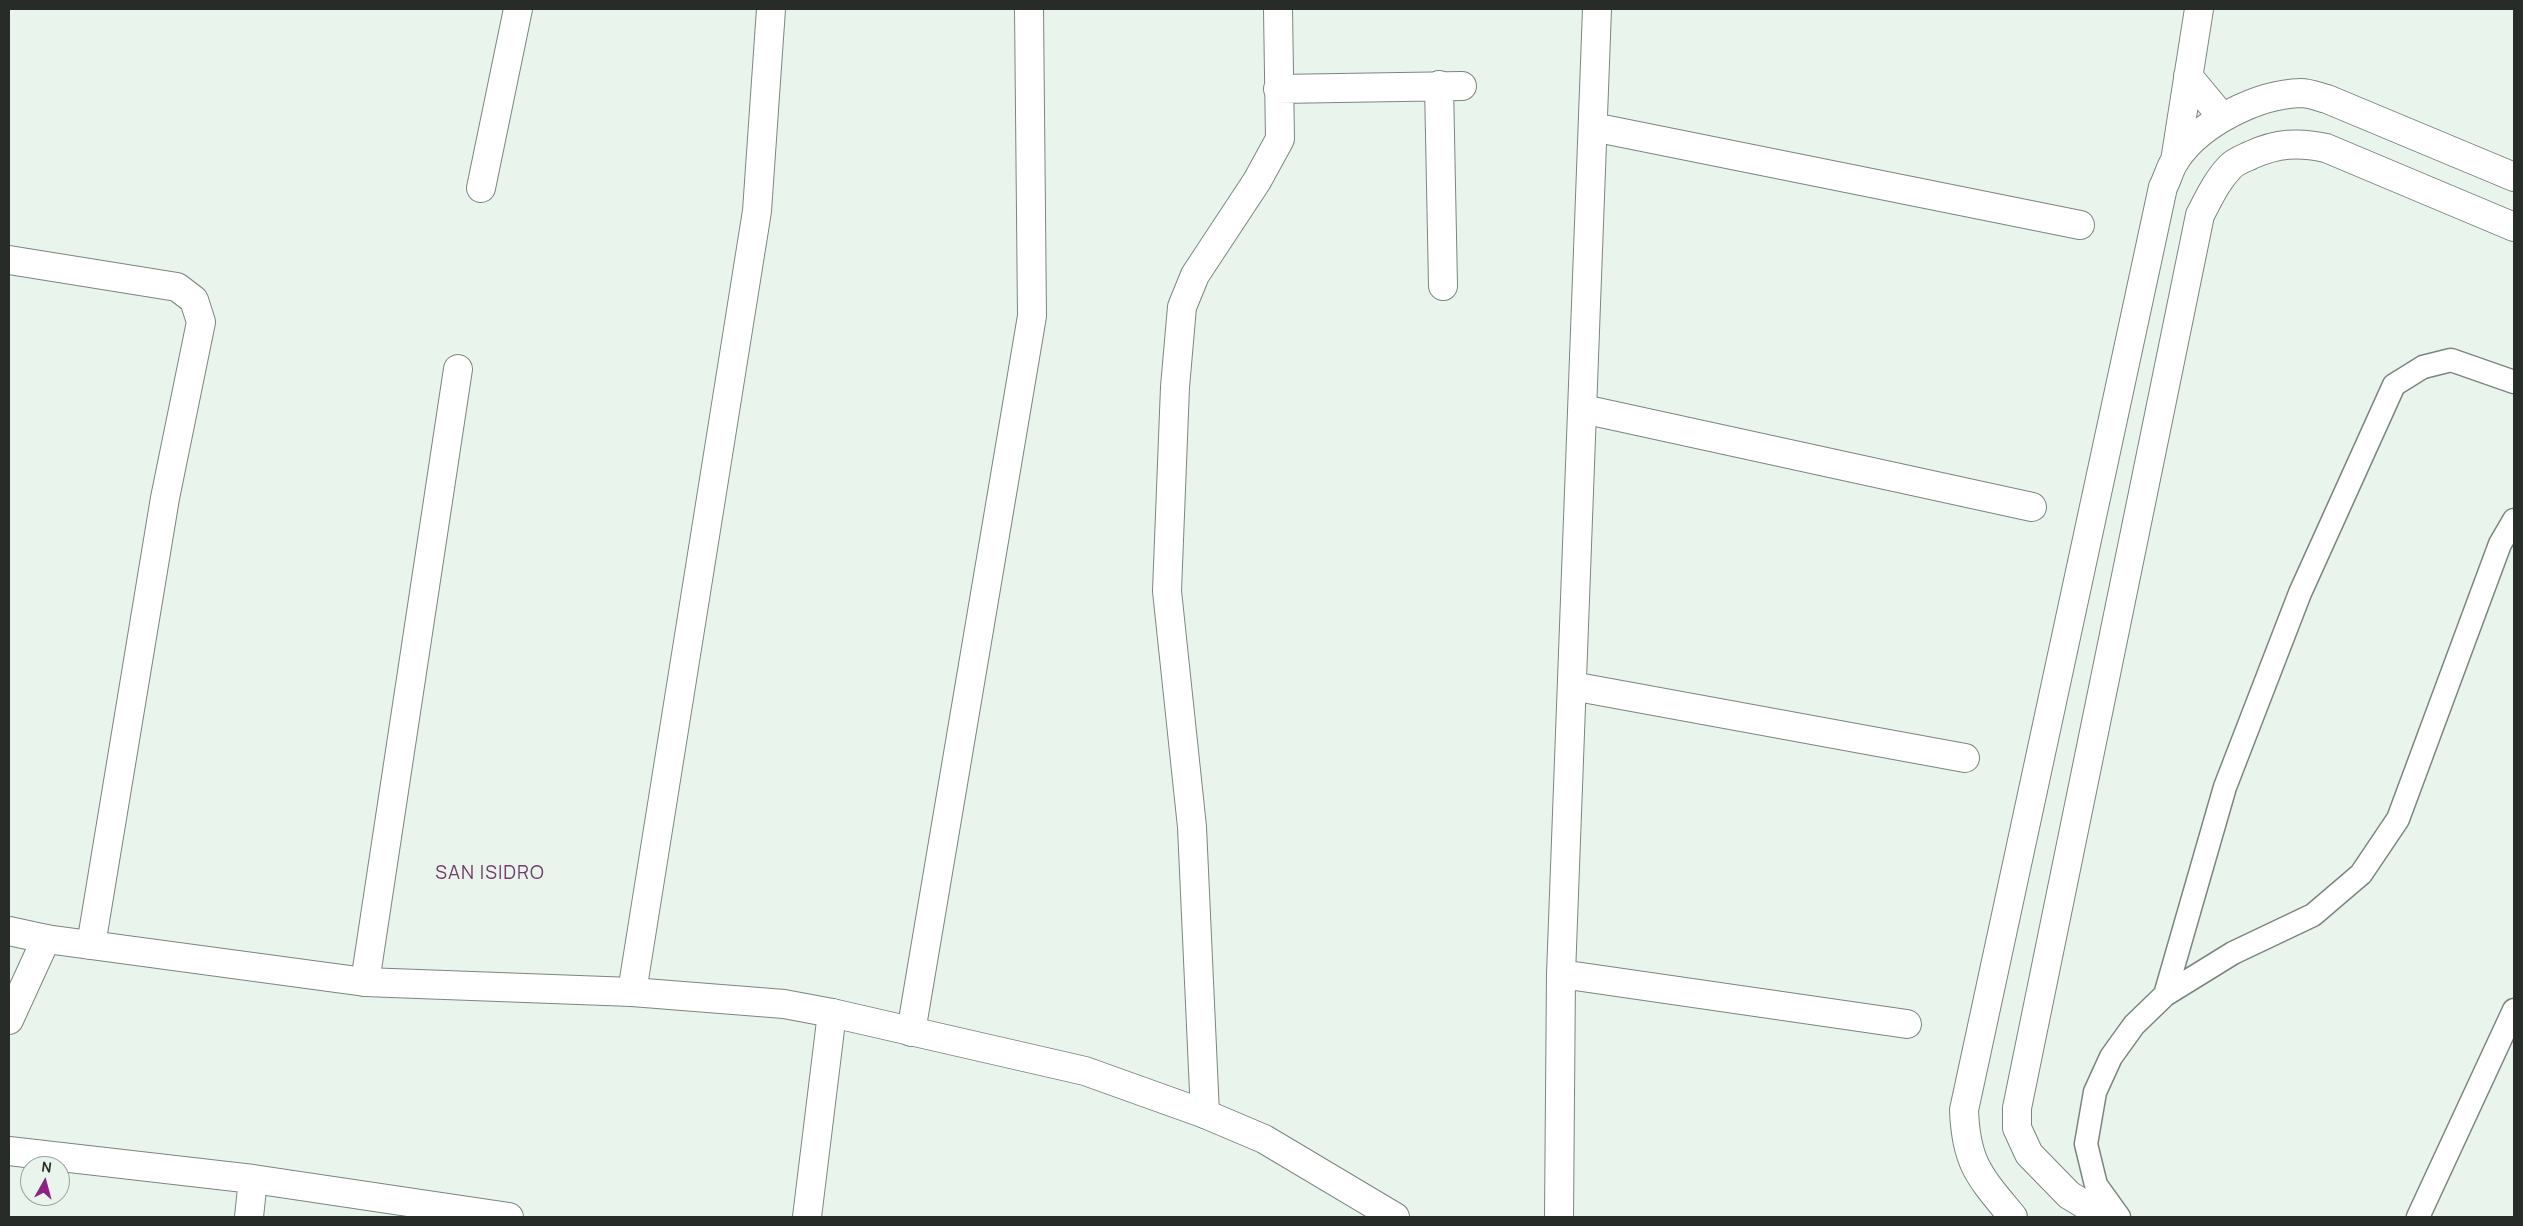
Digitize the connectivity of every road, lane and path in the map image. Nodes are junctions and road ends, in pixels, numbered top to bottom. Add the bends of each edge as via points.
1 (518, 9) edge
2 (771, 9) edge
3 (1029, 9) edge
4 (1278, 9) edge
5 (1598, 9) edge
6 (2199, 9) edge
7 (2188, 76) junction
8 (1278, 89) junction
9 (2222, 117) junction
10 (1593, 127) junction
11 (2175, 160) junction
12 (2514, 177) edge
13 (481, 188) dead end
14 (2080, 225) dead end
15 (2514, 227) edge
16 (9, 260) edge
17 (1443, 286) dead end
18 (458, 369) dead end
19 (2514, 382) edge
20 (1583, 410) junction
21 (2032, 507) dead end
22 (2514, 520) edge
23 (1572, 686) junction
24 (1966, 758) dead end
25 (9, 931) edge
26 (46, 939) junction
27 (92, 945) junction
28 (1561, 974) junction
29 (365, 982) junction
30 (632, 992) junction
31 (2165, 995) junction
32 (2514, 1010) edge
33 (832, 1013) junction
34 (9, 1020) edge
35 (1907, 1024) dead end
36 (911, 1032) junction
37 (1206, 1114) junction
38 (9, 1151) edge
39 (253, 1179) junction
40 (1365, 1210) edge
41 (249, 1217) edge
42 (509, 1217) edge
43 (807, 1217) edge
44 (1395, 1217) edge
45 (1559, 1217) edge
46 (2013, 1217) edge
47 (2114, 1217) edge
48 (2119, 1217) edge
49 (2418, 1217) edge

1 - 13 street
2 - 30 street via 757,211
3 - 36 street via 1032,316
4 - 8 street
5 - 10 street
6 - 7 street
7 - 9 street
7 - 11 street
8 - 17 street via 1450,85
8 - 37 street via 1280,139 1257,181 1195,275 1182,307 1175,388 1167,591 1192,827
9 - 11 street via 2202,131
9 - 12 street via 2266,100 2303,93 2327,99
10 - 14 street
10 - 20 street
11 - 46 street via 2164,187 1964,1110 1965,1130 1976,1170
15 - 47 street via 2326,148 2307,144 2266,148 2231,166 2214,187 2200,215 2018,1108 2017,1128 2029,1154 2069,1195
16 - 27 street via 177,287 194,300 201,322 165,498
18 - 29 street
19 - 31 lane via 2451,360 2423,367 2394,385 2300,593 2225,787
20 - 21 street
20 - 23 street
22 - 31 lane via 2500,544 2398,819 2360,874 2313,915 2233,953
23 - 24 street
23 - 28 street
25 - 26 street
26 - 27 street
26 - 34 street
27 - 29 street
28 - 35 street
28 - 45 street
29 - 30 street
30 - 33 street via 784,1004
31 - 48 lane via 2134,1025 2111,1057 2095,1092 2086,1144 2096,1185
32 - 49 lane
33 - 36 street
33 - 43 street
36 - 37 street via 1085,1071
37 - 40 street via 1264,1139
38 - 39 street
39 - 41 street
39 - 42 street
40 - 44 street

